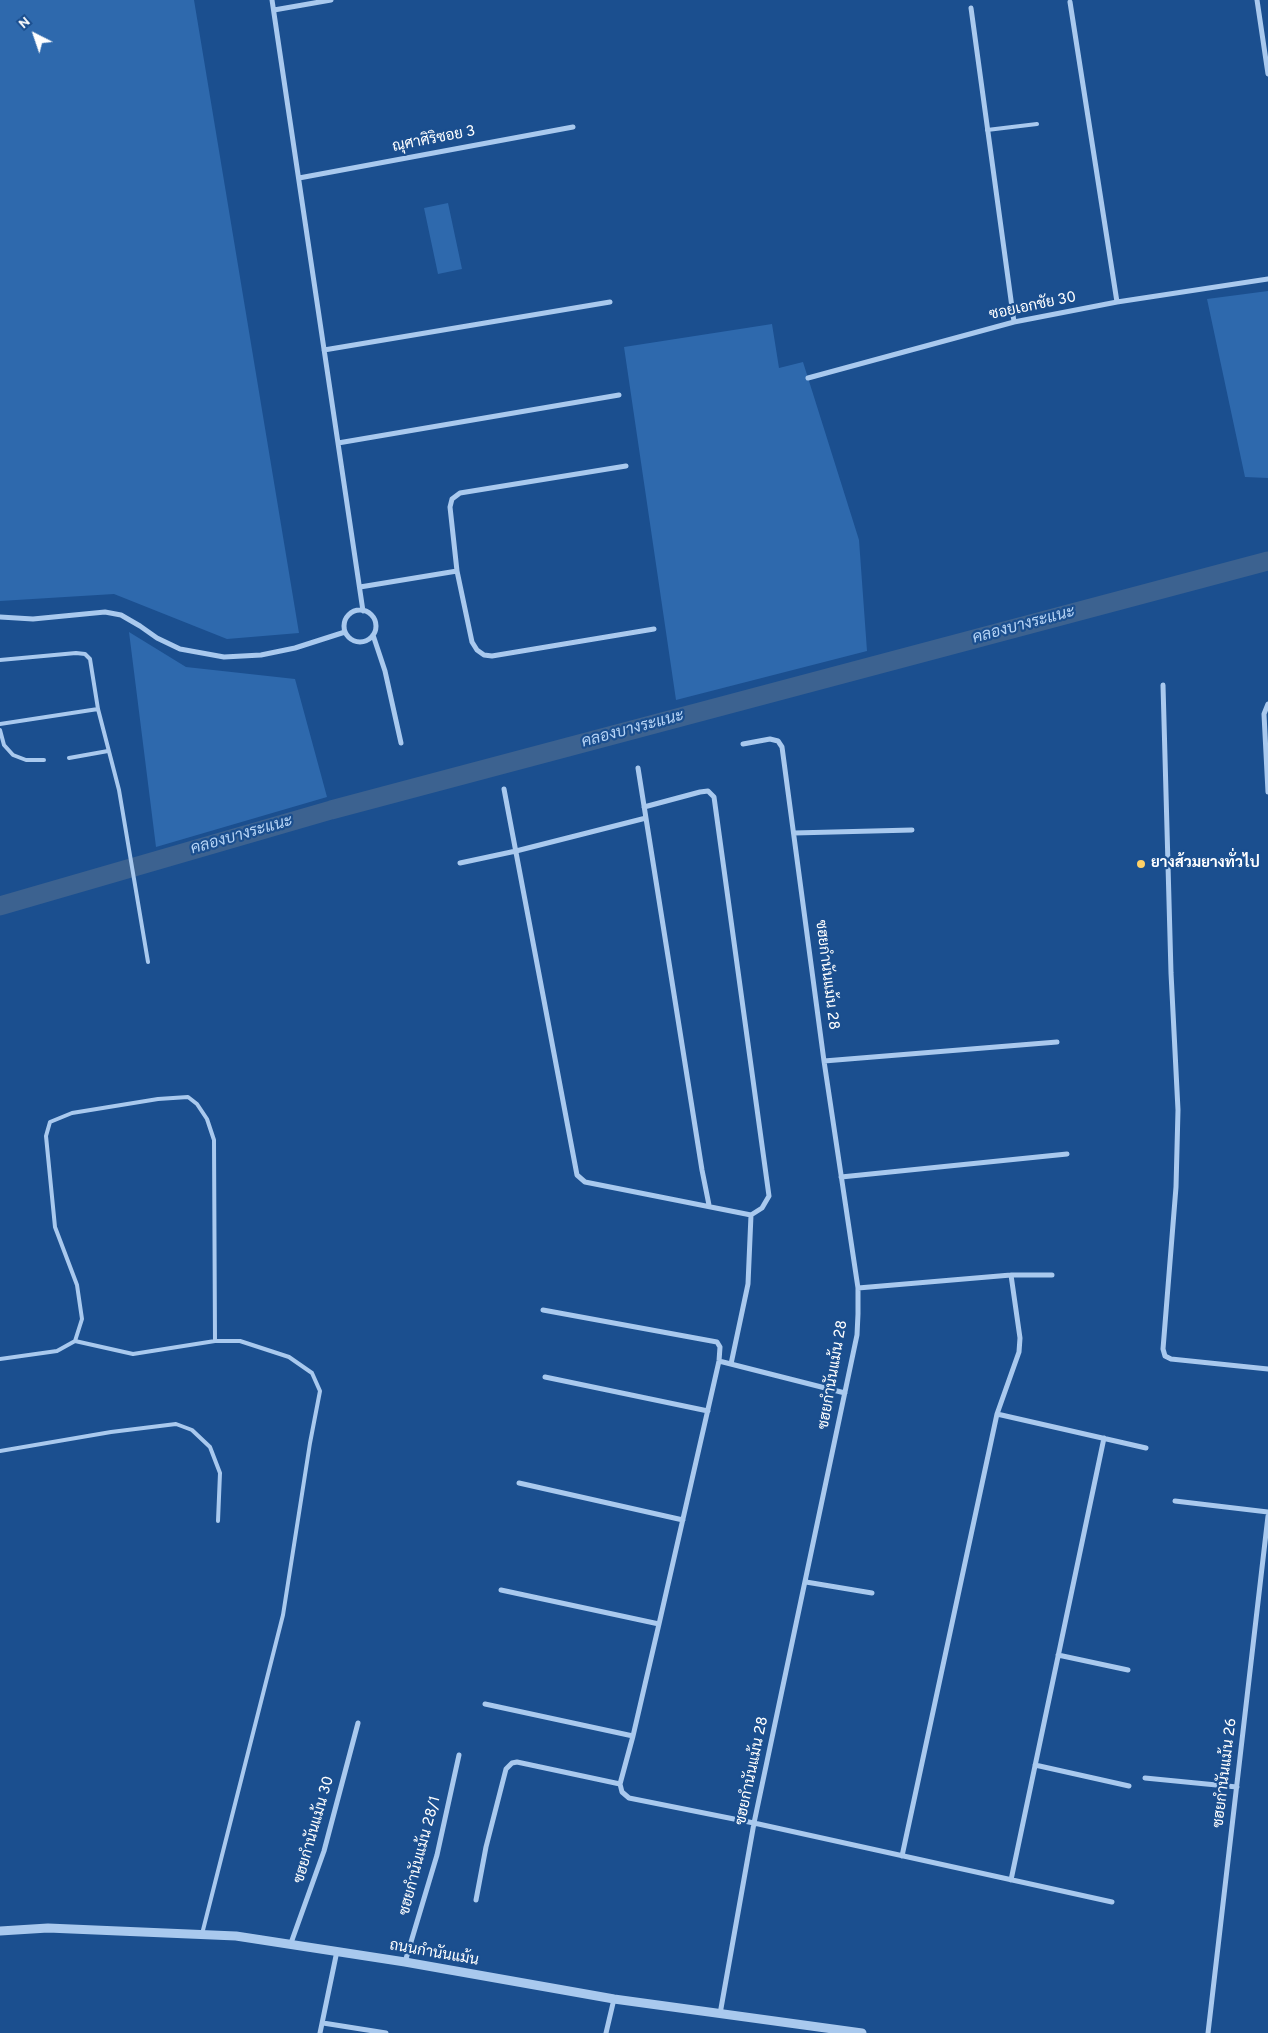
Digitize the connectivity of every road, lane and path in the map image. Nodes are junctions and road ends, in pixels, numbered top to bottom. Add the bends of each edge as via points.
1 (272, 0) edge
2 (331, 0) edge
3 (1257, 0) edge
4 (1070, 2) dead end
5 (970, 8) dead end
6 (274, 10) junction
7 (1268, 74) edge
8 (1036, 124) dead end
9 (573, 127) dead end
10 (987, 130) junction
11 (299, 178) junction
12 (1268, 279) edge
13 (610, 302) dead end
14 (1117, 302) junction
15 (1014, 322) junction
16 (324, 350) junction
17 (808, 378) dead end
18 (619, 395) dead end
19 (338, 443) junction
20 (626, 466) dead end
21 (457, 571) junction
22 (360, 587) junction
23 (363, 610) junction
24 (0, 617) edge
25 (654, 629) dead end
26 (345, 632) junction
27 (373, 635) junction
28 (0, 660) edge
29 (1162, 685) dead end
30 (1268, 704) edge
31 (98, 709) junction
32 (0, 724) edge
33 (0, 730) edge
34 (401, 743) dead end
35 (743, 744) dead end
36 (108, 751) junction
37 (69, 758) dead end
38 (44, 760) dead end
39 (638, 768) dead end
40 (504, 789) dead end
41 (1268, 792) edge
42 (644, 807) junction
43 (646, 818) junction
44 (912, 830) dead end
45 (794, 833) junction
46 (516, 851) junction
47 (460, 863) dead end
48 (148, 962) dead end
49 (1057, 1042) dead end
50 (824, 1062) junction
51 (1067, 1154) dead end
52 (841, 1176) junction
53 (709, 1205) junction
54 (751, 1215) junction
55 (1011, 1275) junction
56 (1052, 1275) dead end
57 (858, 1288) junction
58 (543, 1310) dead end
59 (75, 1341) junction
60 (215, 1341) junction
61 (0, 1359) edge
62 (719, 1361) junction
63 (731, 1364) junction
64 (1268, 1369) edge
65 (545, 1377) dead end
66 (845, 1393) junction
67 (708, 1411) junction
68 (997, 1414) junction
69 (1104, 1438) junction
70 (1146, 1448) dead end
71 (0, 1451) edge
72 (519, 1483) dead end
73 (1175, 1501) dead end
74 (1268, 1512) edge
75 (1268, 1516) edge
76 (683, 1520) junction
77 (218, 1521) dead end
78 (806, 1582) junction
79 (501, 1590) dead end
80 (872, 1593) dead end
81 (659, 1624) junction
82 (1058, 1655) junction
83 (1128, 1670) dead end
84 (484, 1704) dead end
85 (358, 1723) dead end
86 (634, 1736) junction
87 (459, 1755) dead end
88 (1035, 1765) junction
89 (1145, 1778) dead end
90 (620, 1784) junction
91 (1129, 1786) dead end
92 (1238, 1787) junction
93 (754, 1823) junction
94 (902, 1856) junction
95 (1010, 1880) junction
96 (476, 1900) dead end
97 (1112, 1902) dead end
98 (0, 1931) edge
99 (202, 1935) junction
100 (291, 1943) junction
101 (337, 1951) junction
102 (405, 1962) junction
103 (614, 1999) junction
104 (720, 2014) junction
105 (323, 2023) junction
106 (320, 2033) edge
107 (386, 2033) edge
108 (606, 2033) edge
109 (862, 2033) edge
110 (1208, 2033) edge

1 - 6 street
2 - 6 street
3 - 7 street
4 - 14 street
5 - 10 street
6 - 11 street
8 - 10 lane
9 - 11 street, ณุศาศิริซอย 3
10 - 15 street
11 - 16 street
12 - 14 street, ซอยเอกชัย 30
13 - 16 street
14 - 15 street, ซอยเอกชัย 30
15 - 17 street, ซอยเอกชัย 30
16 - 19 street
18 - 19 street
19 - 22 street
20 - 21 street via 460,493 452,499 450,507
21 - 22 street
21 - 25 street via 472,642 484,654 492,656
22 - 23 street
23 - 26 street via 346,618
23 - 27 street via 374,620
24 - 26 street via 34,618 105,612 120,615 180,649 224,657 287,650
26 - 27 street via 356,642 366,641
27 - 34 street via 385,671
28 - 31 lane via 85,654 90,659
29 - 64 street via 1178,1110 1176,1187 1162,1349 1171,1359
30 - 41 street via 1264,714
31 - 32 lane
31 - 36 lane
33 - 38 lane via 4,745 13,755 26,760
35 - 45 street, ซฮยกำนันแม้น 28 via 770,739 778,741 782,747
36 - 37 lane
36 - 48 lane via 119,790
39 - 42 street
40 - 46 street
42 - 43 street
42 - 54 street via 700,792 708,792 714,797 769,1196 762,1208
43 - 46 street
43 - 53 street
44 - 45 street
45 - 50 street, ซฮยกำนันแม้น 28
46 - 47 street
46 - 53 street via 577,1174 585,1182
49 - 50 street
50 - 52 street, ซฮยกำนันแม้น 28
51 - 52 street
52 - 57 street, ซฮยกำนันแม้น 28
53 - 54 street
54 - 63 street via 748,1284
55 - 56 street
55 - 57 street
55 - 68 street via 1019,1352
57 - 66 street, ซฮยกำนันแม้น 28 via 857,1335
58 - 62 street via 717,1342
59 - 60 lane via 133,1354
59 - 60 lane via 82,1319 77,1285 55,1227 46,1136 50,1122 72,1113 188,1097 207,1119 214,1140
59 - 61 lane via 57,1351
60 - 99 lane via 240,1341 289,1357 312,1373 320,1391 283,1615
62 - 63 street
62 - 67 street
63 - 66 street
65 - 67 street
66 - 78 street, ซฮยกำนันแม้น 28
67 - 76 street
68 - 69 street
68 - 94 street
69 - 70 street
69 - 82 street
71 - 77 lane via 176,1424 192,1430 210,1447 220,1473
72 - 76 street
73 - 74 street
75 - 92 street, ซฮยกำนันแม้น 26
76 - 81 street
78 - 80 street
78 - 93 street, ซฮยกำนันแม้น 28
79 - 81 street
81 - 86 street
82 - 83 street
82 - 88 street
84 - 86 street
85 - 100 street, ซฮยกำนันแม้น 30 via 324,1851
86 - 90 street
87 - 102 street, ซฮยกำนันแม้น 28/1 via 437,1855
88 - 91 street
88 - 95 street
89 - 92 street
90 - 93 street via 622,1792 629,1798
90 - 96 street via 517,1762 512,1764 506,1769
92 - 110 street, ซฮยกำนันแม้น 26
93 - 94 street
93 - 104 street, ซฮยกำนันแม้น 28
94 - 95 street
95 - 97 street
98 - 99 street, ถนนกำนันแม้น via 48,1928
99 - 100 street, ถนนกำนันแม้น
100 - 101 street, ถนนกำนันแม้น
101 - 102 street, ถนนกำนันแม้น
101 - 105 street
102 - 103 street, ถนนกำนันแม้น
103 - 104 street, ถนนกำนันแม้น
103 - 108 street
104 - 109 street, ถนนกำนันแม้น
105 - 106 street
105 - 107 street

